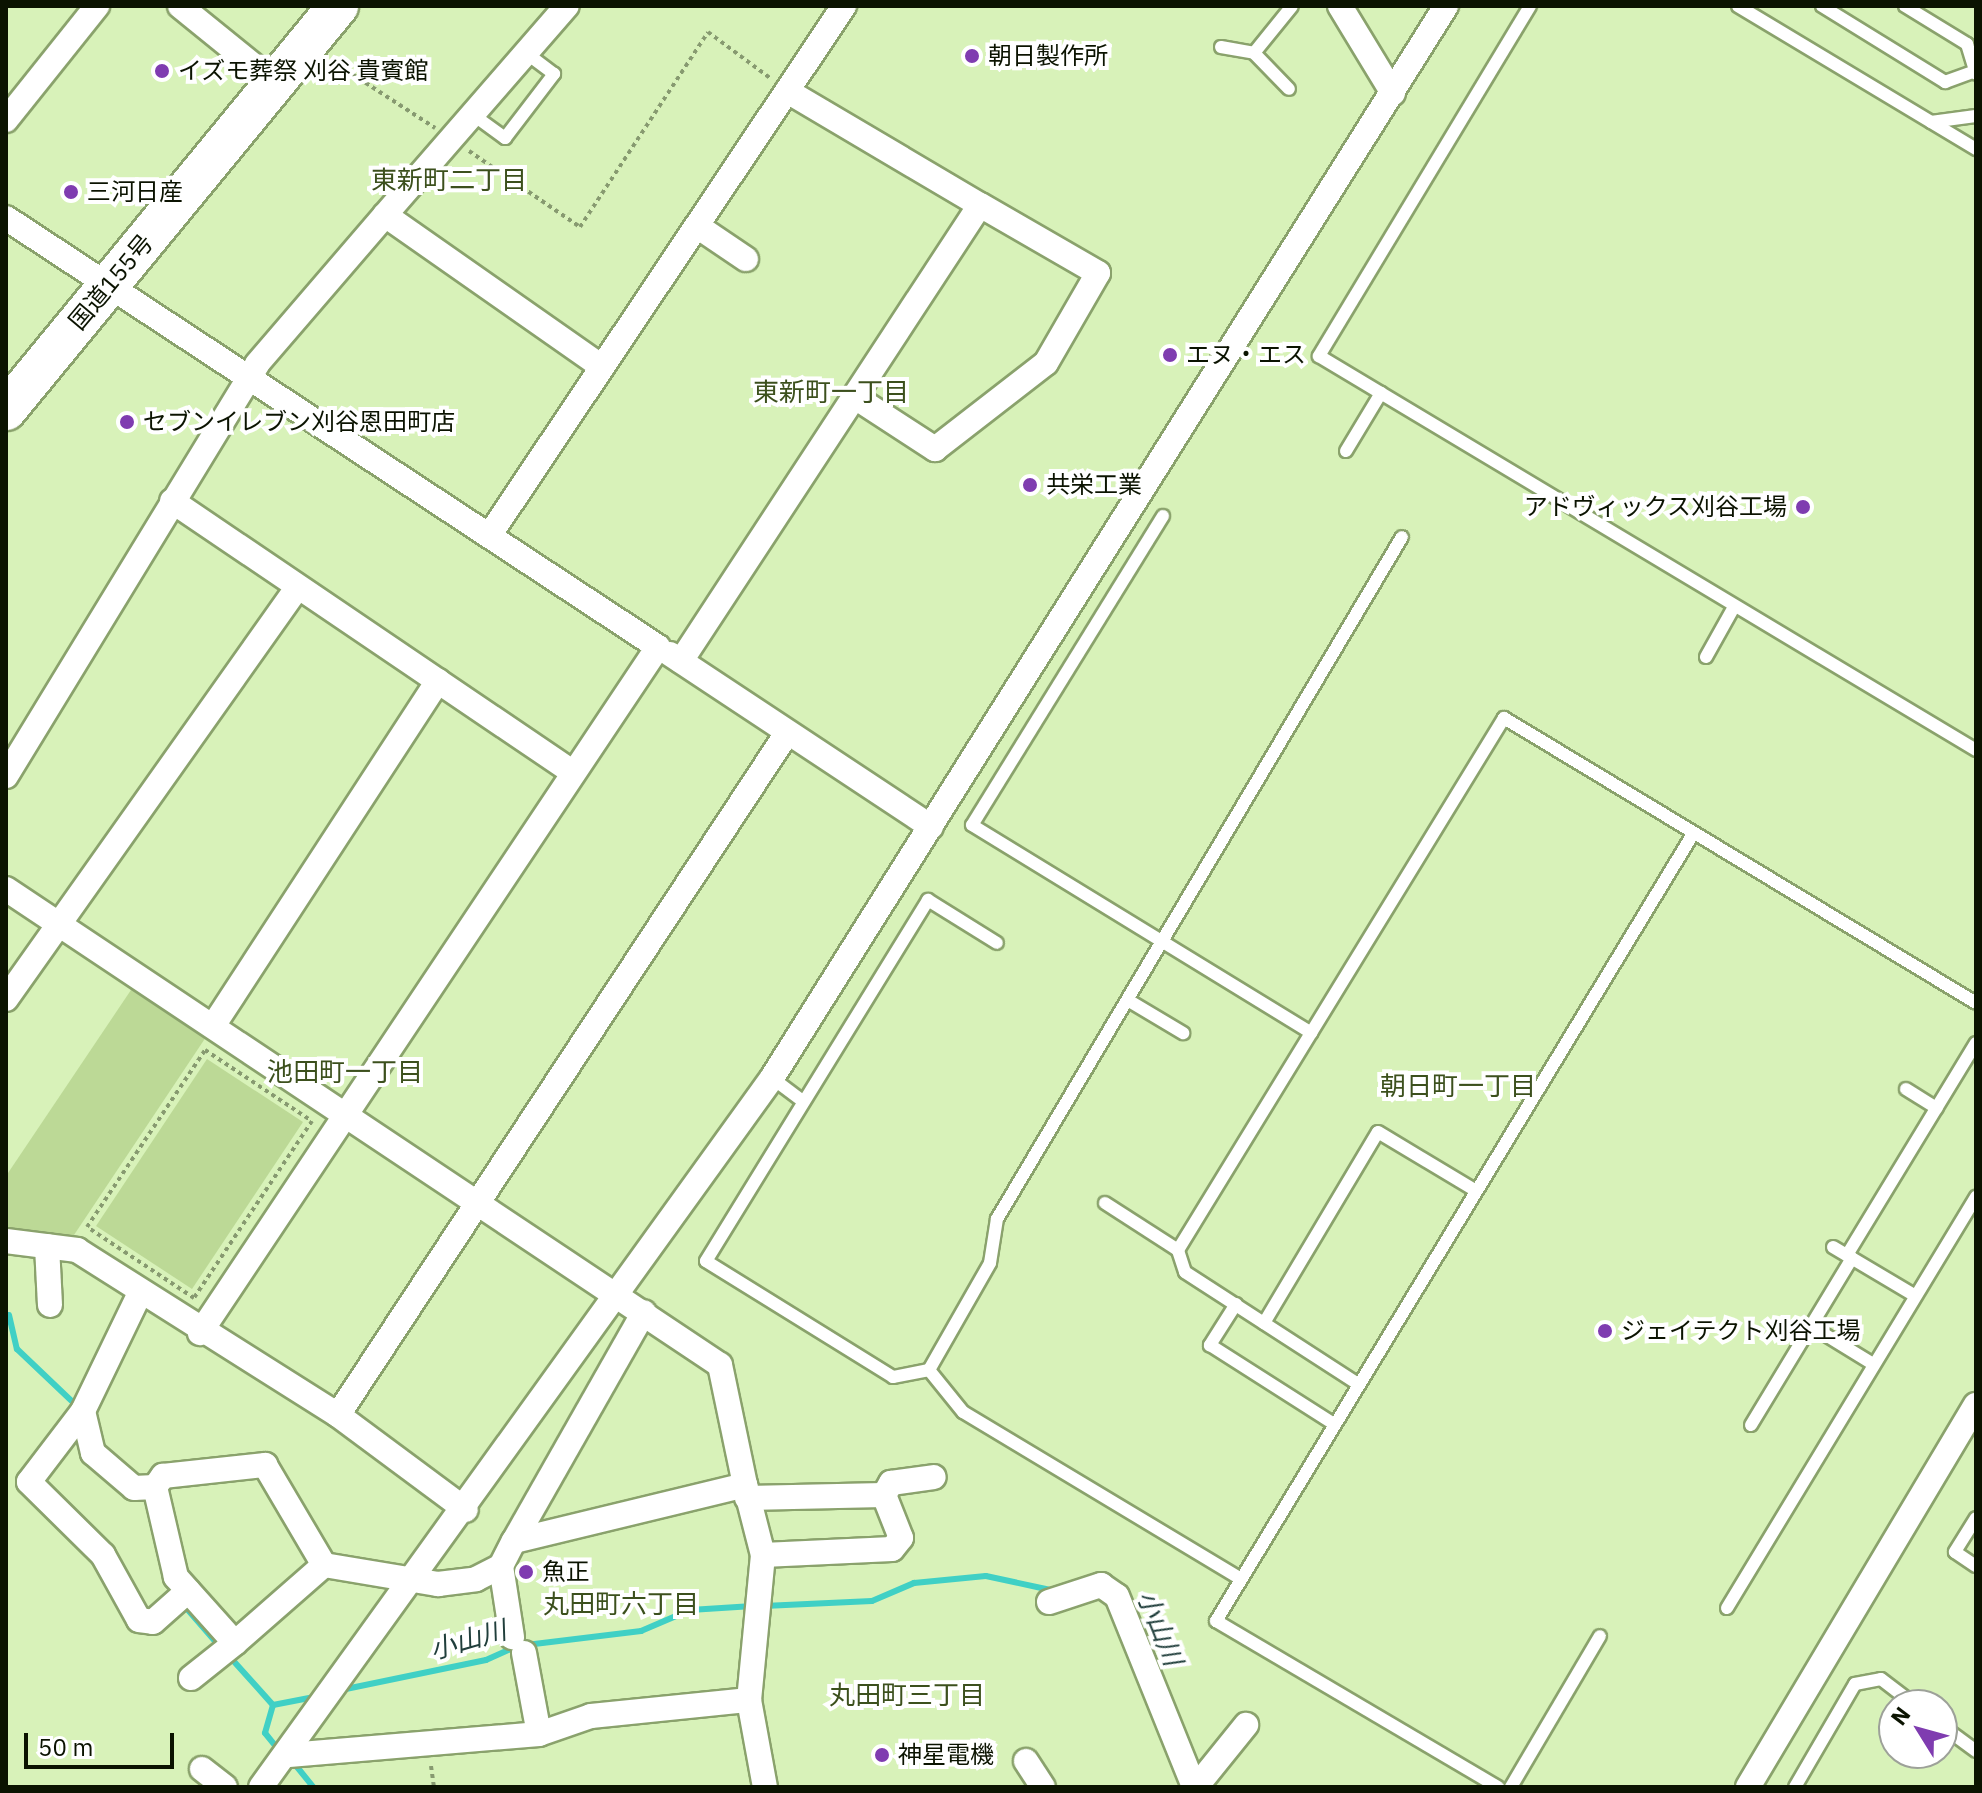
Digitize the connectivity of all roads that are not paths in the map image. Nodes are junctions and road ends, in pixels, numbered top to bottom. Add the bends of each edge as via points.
1 (97, 6) edge
2 (180, 6) edge
3 (338, 6) edge
4 (567, 6) edge
5 (844, 6) edge
6 (1292, 6) edge
7 (1340, 6) edge
8 (1446, 6) edge
9 (1530, 6) edge
10 (1738, 6) edge
11 (1822, 6) edge
12 (1905, 6) edge
13 (1221, 47) dead end
14 (525, 52) junction
15 (1254, 53) junction
16 (254, 66) dead end
17 (1974, 73) edge
18 (1289, 89) dead end
19 (787, 91) junction
20 (1393, 93) junction
21 (472, 114) junction
22 (1976, 116) edge
23 (6, 120) edge
24 (1931, 122) junction
25 (1976, 149) edge
26 (980, 205) junction
27 (385, 215) junction
28 (6, 218) edge
29 (697, 226) junction
30 (746, 259) dead end
31 (108, 285) junction
32 (602, 367) junction
33 (247, 378) junction
34 (1381, 393) junction
35 (858, 399) junction
36 (6, 410) edge
37 (1346, 451) dead end
38 (172, 501) junction
39 (1163, 516) dead end
40 (489, 536) junction
41 (1402, 537) dead end
42 (297, 588) junction
43 (1734, 607) junction
44 (658, 647) junction
45 (1706, 657) dead end
46 (681, 661) junction
47 (438, 681) junction
48 (785, 736) junction
49 (1974, 745) edge
50 (573, 772) junction
51 (6, 776) edge
52 (931, 827) junction
53 (1693, 834) junction
54 (6, 889) edge
55 (57, 922) junction
56 (997, 943) dead end
57 (1167, 943) junction
58 (6, 999) edge
59 (1131, 1002) junction
60 (1976, 1003) edge
61 (213, 1026) junction
62 (1183, 1033) dead end
63 (1311, 1033) junction
64 (1976, 1043) edge
65 (772, 1078) junction
66 (1906, 1089) dead end
67 (803, 1101) junction
68 (1937, 1108) junction
69 (345, 1114) junction
70 (1476, 1191) junction
71 (1976, 1197) edge
72 (478, 1203) junction
73 (1105, 1203) dead end
74 (6, 1241) edge
75 (47, 1246) junction
76 (1833, 1247) dead end
77 (1178, 1250) junction
78 (1850, 1257) junction
79 (140, 1293) junction
80 (1914, 1295) junction
81 (619, 1297) junction
82 (1236, 1304) junction
83 (50, 1305) dead end
84 (644, 1312) junction
85 (1264, 1323) junction
86 (1811, 1326) junction
87 (200, 1333) junction
88 (1873, 1364) junction
89 (929, 1370) junction
90 (1358, 1384) junction
91 (1976, 1405) edge
92 (83, 1411) junction
93 (338, 1415) junction
94 (1334, 1424) junction
95 (1751, 1425) dead end
96 (934, 1477) dead end
97 (155, 1487) junction
98 (746, 1492) junction
99 (884, 1495) junction
100 (466, 1510) junction
101 (1976, 1518) edge
102 (514, 1541) junction
103 (763, 1555) junction
104 (324, 1565) junction
105 (501, 1566) junction
106 (1976, 1566) edge
107 (1241, 1579) junction
108 (413, 1581) junction
109 (181, 1597) junction
110 (1049, 1602) dead end
111 (1727, 1608) dead end
112 (1600, 1636) dead end
113 (234, 1643) junction
114 (191, 1678) dead end
115 (1894, 1689) edge
116 (749, 1700) junction
117 (1246, 1725) dead end
118 (539, 1734) junction
119 (1188, 1736) dead end
120 (1958, 1738) edge
121 (1976, 1751) edge
122 (284, 1761) junction
123 (1026, 1761) dead end
124 (202, 1769) dead end
125 (1198, 1785) edge
126 (225, 1787) edge
127 (261, 1787) edge
128 (765, 1787) edge
129 (1043, 1787) edge
130 (1498, 1787) edge
131 (1511, 1787) edge
132 (1748, 1787) edge
133 (1795, 1787) edge

1 - 23 street
2 - 16 street
3 - 31 highway, 国道155号
4 - 14 street
5 - 19 street
6 - 15 lane
7 - 20 street
8 - 20 street
9 - 34 lane via 1319,356
10 - 24 lane
11 - 17 lane via 1945,82
12 - 17 lane via 1967,44
13 - 15 lane
14 - 21 street
14 - 21 lane via 554,74 505,138
15 - 18 lane
19 - 26 street
19 - 29 street
20 - 52 street
21 - 27 street
22 - 24 lane
24 - 25 lane
26 - 35 street
26 - 35 street via 1098,273 1046,363 935,449
27 - 32 street
27 - 33 street
28 - 31 street
29 - 30 street
29 - 32 street
31 - 33 street
31 - 36 highway, 国道155号
32 - 40 street
33 - 38 street
33 - 40 street
34 - 37 lane
34 - 43 lane
35 - 46 street
38 - 42 street
38 - 51 street
39 - 57 lane via 972,825
40 - 44 street
41 - 57 lane
42 - 47 street
42 - 55 street
43 - 45 lane
43 - 49 lane
44 - 46 street
44 - 50 street
46 - 48 street
47 - 50 street
47 - 61 street
48 - 52 street
48 - 72 street
50 - 69 street
52 - 65 street
53 - 60 lane
53 - 63 lane via 1504,718
53 - 70 lane
54 - 55 street
55 - 58 street
55 - 61 street
56 - 67 lane via 928,900
57 - 59 lane
57 - 63 lane
59 - 62 lane
59 - 89 lane via 997,1219 990,1263
61 - 69 street
63 - 77 lane
64 - 68 lane
65 - 67 lane
65 - 81 street
66 - 68 lane
67 - 89 lane via 706,1261 893,1377
68 - 78 lane
69 - 72 street
69 - 87 street
70 - 85 lane via 1378,1132
70 - 90 lane
71 - 80 lane
72 - 81 street
72 - 93 street
73 - 77 lane
74 - 75 street
75 - 79 street via 77,1250
75 - 83 street
76 - 78 lane
77 - 82 lane via 1185,1272
78 - 80 lane
78 - 86 lane
79 - 87 street
79 - 92 street
80 - 88 lane
81 - 84 street
81 - 100 street
82 - 85 lane
82 - 94 lane via 1210,1345
84 - 98 street via 720,1365
84 - 102 street
85 - 90 lane
86 - 88 lane
86 - 95 lane
87 - 93 street
88 - 111 lane
89 - 107 lane via 963,1412
90 - 94 lane
91 - 132 street
92 - 97 street via 93,1453 134,1488
92 - 109 street via 29,1482 103,1555 139,1620 153,1622
93 - 100 street
94 - 107 lane
96 - 99 street via 891,1483
97 - 104 street via 163,1476 265,1465
97 - 109 street
98 - 99 street
98 - 102 street
98 - 103 street
99 - 103 street via 901,1538 892,1549
100 - 108 street
101 - 106 lane via 1955,1552
102 - 105 street
103 - 116 street
104 - 108 street
104 - 113 street
105 - 108 street via 476,1579
105 - 118 street
107 - 130 lane via 1216,1621
108 - 122 street
109 - 113 street
110 - 125 street via 1101,1585 1117,1596
112 - 131 lane
113 - 114 street
115 - 133 lane via 1881,1679 1855,1684
116 - 118 street via 591,1716
116 - 128 street
117 - 125 street
118 - 122 street
119 - 125 street
120 - 121 lane
122 - 127 street
123 - 129 street
124 - 126 street

